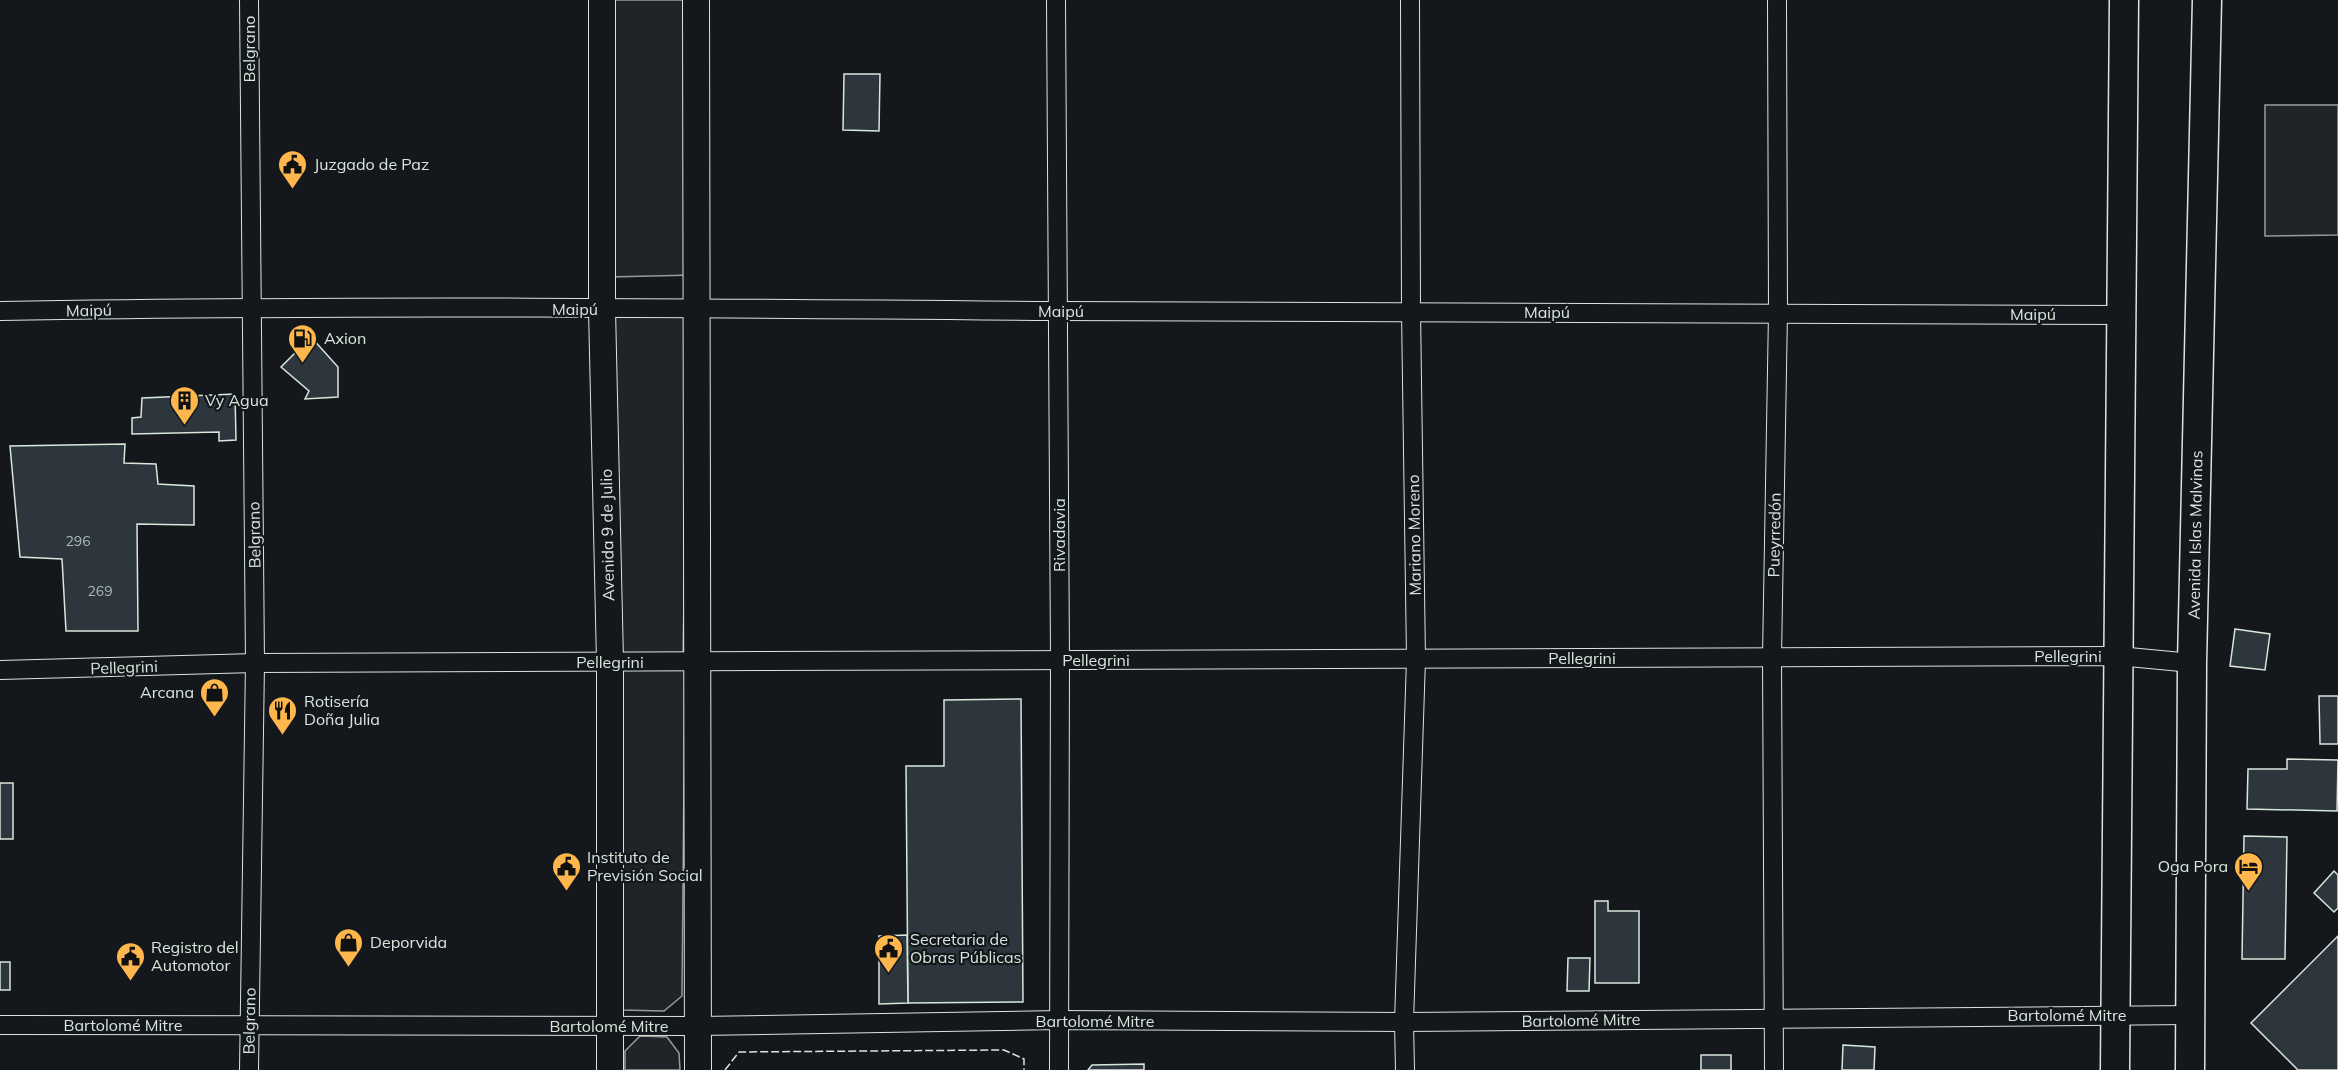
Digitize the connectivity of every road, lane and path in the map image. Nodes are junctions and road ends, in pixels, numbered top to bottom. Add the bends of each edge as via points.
1 (249, 0) edge
2 (602, 0) edge
3 (696, 0) edge
4 (1056, 0) edge
5 (1410, 0) edge
6 (1778, 0) edge
7 (2124, 0) edge
8 (2207, 0) edge
9 (251, 307) junction
10 (697, 307) junction
11 (602, 309) junction
12 (0, 311) edge
13 (1058, 311) junction
14 (1411, 311) junction
15 (1778, 312) junction
16 (2123, 315) junction
17 (2118, 656) junction
18 (1772, 657) junction
19 (1416, 659) junction
20 (1060, 660) junction
21 (610, 662) junction
22 (698, 662) junction
23 (255, 663) junction
24 (2192, 663) junction
25 (0, 670) edge
26 (2116, 1014) junction
27 (2190, 1015) junction
28 (1775, 1018) junction
29 (1059, 1020) junction
30 (1404, 1022) junction
31 (0, 1025) edge
32 (249, 1026) junction
33 (609, 1026) junction
34 (699, 1026) junction
35 (249, 1070) edge
36 (610, 1070) edge
37 (698, 1070) edge
38 (1059, 1070) edge
39 (1405, 1070) edge
40 (1774, 1070) edge
41 (2115, 1070) edge
42 (2190, 1070) edge

1 - 9 street, Belgrano
2 - 11 main road, Avenida 9 de Julio
3 - 10 main road
4 - 13 street, Rivadavia
5 - 14 street, Mariano Moreno
6 - 15 street, Pueyrredón
7 - 16 main road
8 - 24 main road, Avenida Islas Malvinas
9 - 11 street, Maipú
9 - 12 street, Maipú
9 - 23 street, Belgrano
10 - 11 street, Maipú
10 - 13 street, Maipú
10 - 22 main road
11 - 21 main road, Avenida 9 de Julio
13 - 14 street, Maipú
13 - 20 street, Rivadavia
14 - 15 street, Maipú
14 - 19 street, Mariano Moreno
15 - 16 street, Maipú
15 - 18 street, Pueyrredón
16 - 17 main road
17 - 18 street, Pellegrini
17 - 24 street, Pellegrini
17 - 26 main road
18 - 19 street, Pellegrini
18 - 28 street, Pueyrredón
19 - 20 street, Pellegrini
19 - 30 street, Mariano Moreno
20 - 22 street, Pellegrini
20 - 29 street, Rivadavia
21 - 22 street, Pellegrini
21 - 23 street, Pellegrini
21 - 33 main road, Avenida 9 de Julio
22 - 34 main road
23 - 25 street, Pellegrini
23 - 32 street, Belgrano
24 - 27 main road, Avenida Islas Malvinas
26 - 27 street, Bartolomé Mitre
26 - 28 street, Bartolomé Mitre
26 - 41 main road
27 - 42 main road, Avenida Islas Malvinas
28 - 30 street, Bartolomé Mitre
28 - 40 street, Pueyrredón
29 - 30 street, Bartolomé Mitre
29 - 34 street, Bartolomé Mitre
29 - 38 street, Rivadavia
30 - 39 street, Mariano Moreno
31 - 32 street, Bartolomé Mitre
32 - 33 street, Bartolomé Mitre
32 - 35 street, Belgrano
33 - 34 street, Bartolomé Mitre
33 - 36 main road, Avenida 9 de Julio
34 - 37 main road

